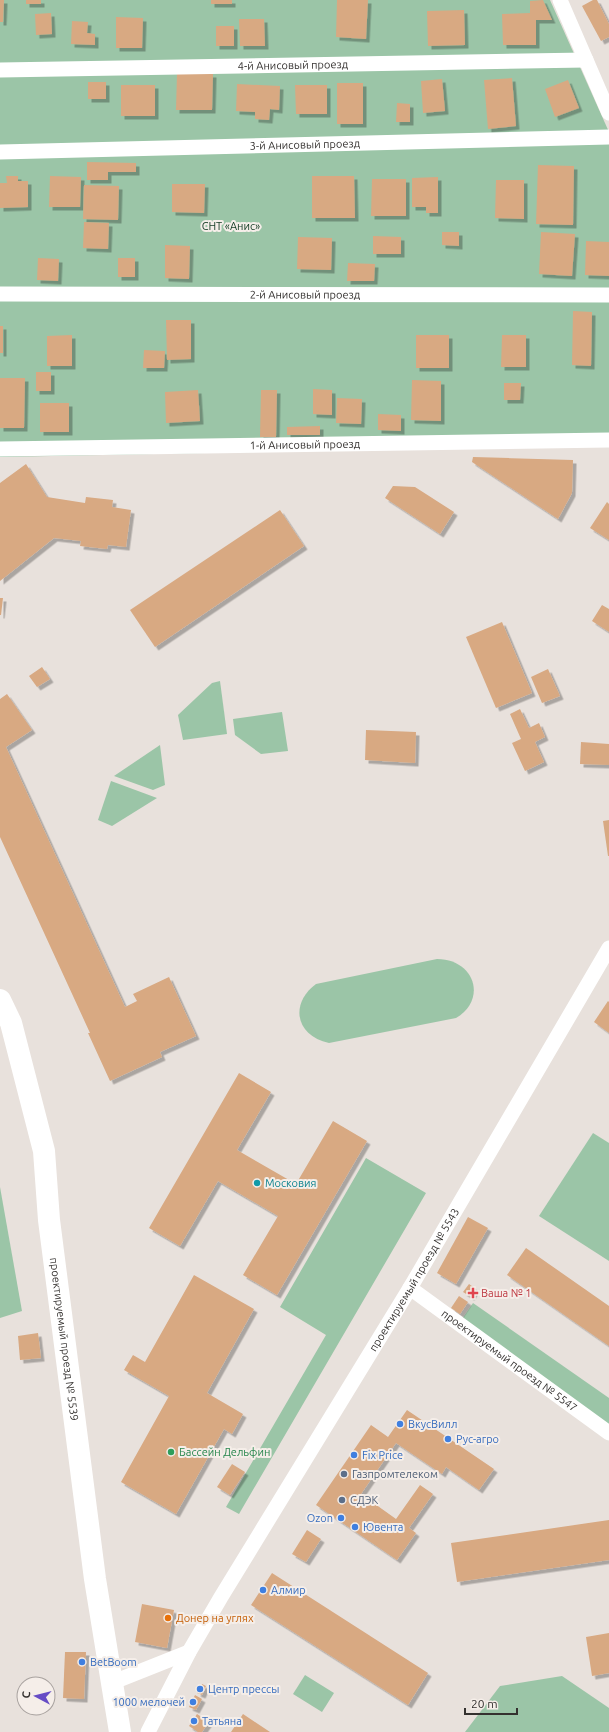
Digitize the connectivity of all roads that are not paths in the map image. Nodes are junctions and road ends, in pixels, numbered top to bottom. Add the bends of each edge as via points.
1 (560, 0) edge
2 (586, 60) junction
3 (0, 70) edge
4 (609, 113) edge
5 (609, 137) edge
6 (0, 152) edge
7 (0, 294) edge
8 (609, 295) edge
9 (609, 440) edge
10 (0, 449) edge
11 (609, 948) edge
12 (0, 1000) edge
13 (410, 1288) junction
14 (609, 1433) edge
15 (189, 1652) junction
16 (111, 1683) junction
17 (120, 1732) edge
18 (148, 1732) edge

1 - 2 street
2 - 3 street, 4-й Анисовый проезд
2 - 4 street
5 - 6 street, 3-й Анисовый проезд
7 - 8 street, 2-й Анисовый проезд
9 - 10 street, 1-й Анисовый проезд
11 - 13 street, проектируемый проезд № 5543
12 - 16 street, проектируемый проезд № 5539 via 11,1023 44,1151 49,1220 95,1579
13 - 14 street, проектируемый проезд № 5547
13 - 15 street, проектируемый проезд № 5543
15 - 16 street
15 - 18 street, проектируемый проезд № 5543
16 - 17 street, проектируемый проезд № 5539

